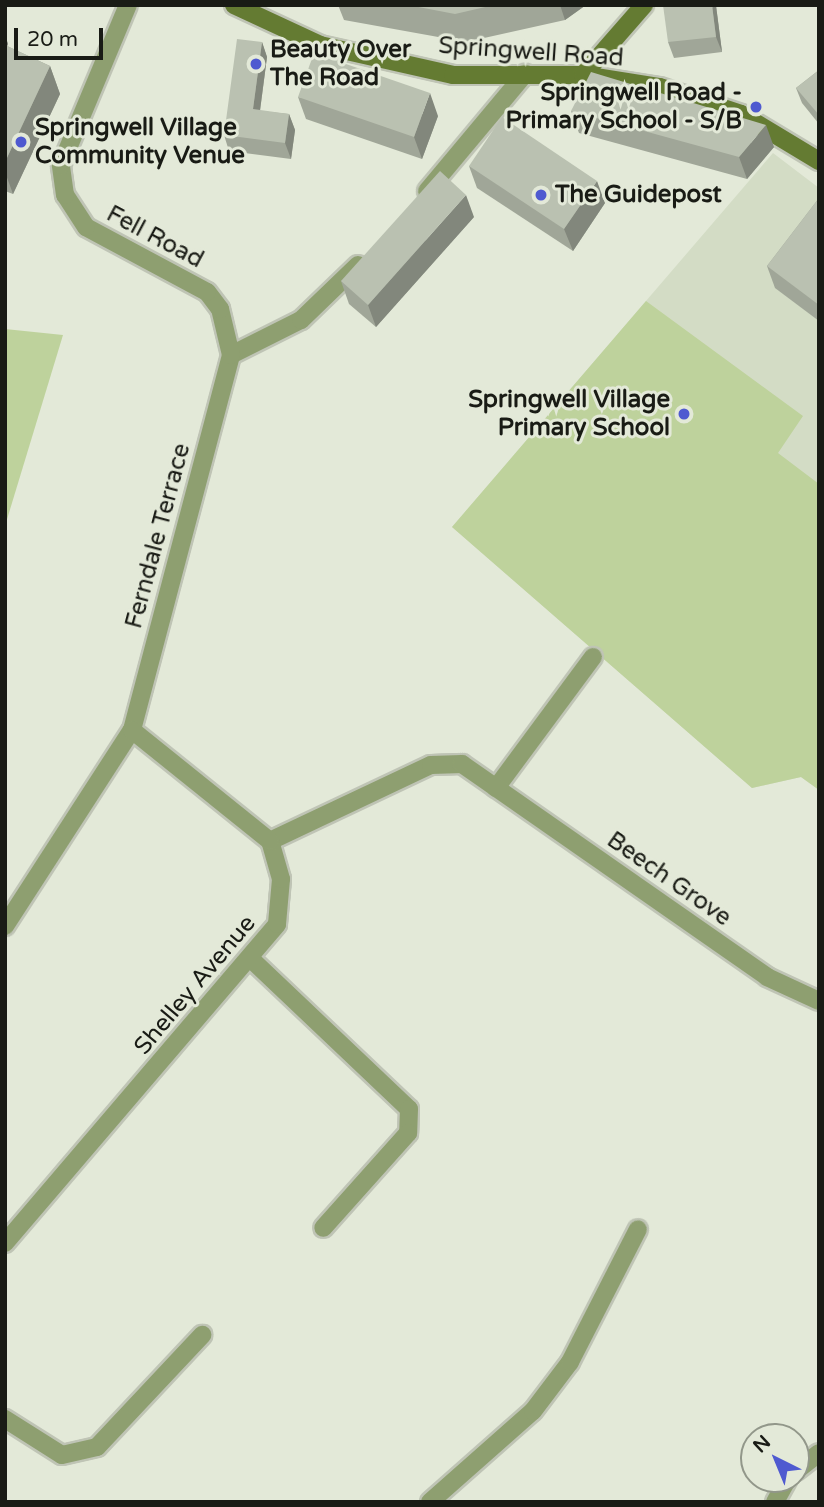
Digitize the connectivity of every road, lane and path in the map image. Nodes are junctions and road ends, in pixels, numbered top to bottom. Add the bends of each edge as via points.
1 (128, 5) edge
2 (234, 5) edge
3 (644, 5) edge
4 (525, 74) junction
5 (583, 75) junction
6 (819, 162) edge
7 (411, 208) edge
8 (376, 246) edge
9 (231, 355) junction
10 (593, 657) dead end
11 (132, 730) junction
12 (496, 788) junction
13 (270, 841) junction
14 (5, 926) edge
15 (253, 960) junction
16 (819, 1001) edge
17 (323, 1228) dead end
18 (638, 1228) dead end
19 (5, 1243) edge
20 (202, 1335) dead end
21 (5, 1419) edge
22 (430, 1502) edge

1 - 9 street, Fell Road via 61,165 65,195 86,228 206,292 220,309
2 - 4 main road, Springwell Road via 320,45 363,56 453,75
3 - 5 main road
4 - 5 main road, Springwell Road
4 - 7 street
5 - 6 main road, Springwell Road via 660,87 741,114
8 - 9 street via 300,320
9 - 11 street, Ferndale Terrace
10 - 12 street
11 - 13 street
11 - 14 street, Ferndale Terrace
12 - 13 street, Beech Grove via 462,764 431,765
12 - 16 street, Beech Grove via 767,978
13 - 15 street, Shelley Avenue via 281,879 277,924
15 - 17 street via 409,1109 408,1133
15 - 19 street, Shelley Avenue
18 - 22 street via 570,1362 533,1411
20 - 21 street via 97,1447 62,1455

